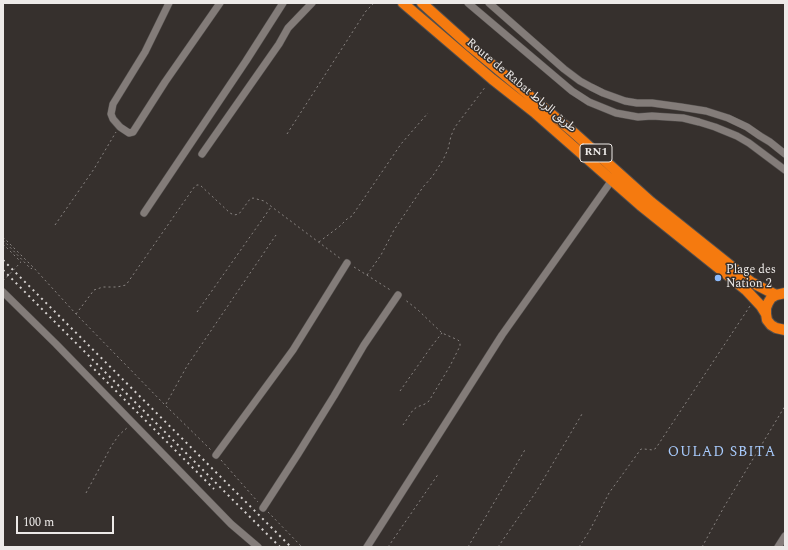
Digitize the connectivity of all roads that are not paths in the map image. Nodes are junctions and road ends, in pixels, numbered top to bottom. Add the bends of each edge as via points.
1 (169, 3) edge
2 (220, 3) edge
3 (283, 3) edge
4 (312, 3) edge
5 (404, 3) edge
6 (422, 3) edge
7 (468, 3) edge
8 (488, 3) edge
9 (202, 154) dead end
10 (785, 154) edge
11 (785, 170) edge
12 (612, 180) junction
13 (144, 213) dead end
14 (346, 263) road end
15 (3, 292) edge
16 (782, 293) edge
17 (398, 295) road end
18 (766, 314) junction
19 (785, 330) edge
20 (216, 455) road end
21 (263, 508) road end
22 (785, 536) edge
23 (258, 547) edge
24 (367, 547) edge
25 (778, 547) edge

1 - 2 street via 145,52 113,104 113,119 129,133 133,132
3 - 13 street
4 - 9 street via 288,28
5 - 12 highway, Route de Rabat طريق الرباط / RN1
6 - 16 highway, Route de Rabat طريق الرباط / RN1 via 651,202 751,282
7 - 11 street via 589,102 616,113 638,117 683,118 715,127 749,143
8 - 10 street via 564,69 591,87 625,101 706,111 728,118 747,127
12 - 18 highway, Route de Rabat طريق الرباط / RN1 via 746,290
12 - 24 street via 502,335
14 - 20 street via 293,350
15 - 23 street via 230,524
16 - 18 highway, RN1 via 771,298
17 - 21 street
18 - 19 highway, RN1 via 771,325
22 - 25 street

